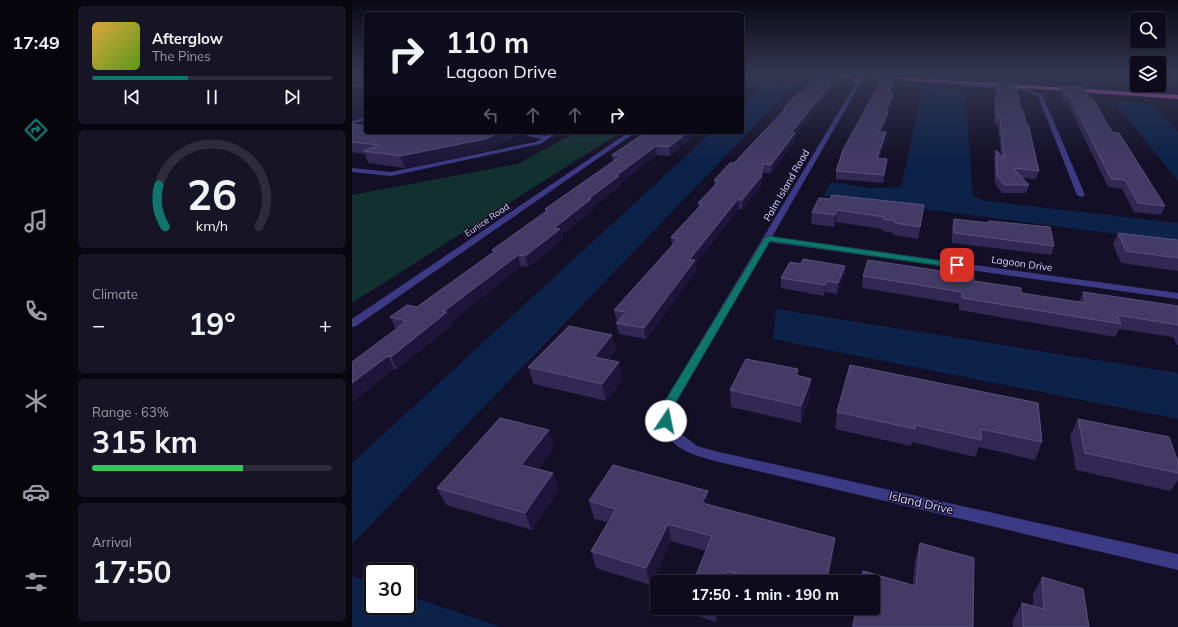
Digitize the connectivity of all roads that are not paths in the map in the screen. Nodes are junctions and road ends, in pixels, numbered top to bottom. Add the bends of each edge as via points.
1 (847, 104) edge
2 (1044, 104) edge
3 (364, 114) edge
4 (352, 118) edge
5 (364, 119) edge
6 (352, 123) edge
7 (528, 134) edge
8 (554, 134) edge
9 (630, 134) edge
10 (547, 138) junction
11 (352, 170) edge
12 (1081, 195) dead end
13 (768, 239) junction
14 (1178, 296) edge
15 (352, 324) edge
16 (670, 432) joint
17 (1178, 562) edge

1 - 13 street, Palm Island Road
2 - 12 street
3 - 4 lane
5 - 6 lane
7 - 10 lane
8 - 10 lane
9 - 15 street, Eunice Road
10 - 11 lane via 525,146 391,174
13 - 14 street, Lagoon Drive
13 - 16 street, Palm Island Road via 666,409 666,421
16 - 17 street, Island Drive via 693,450 719,457

